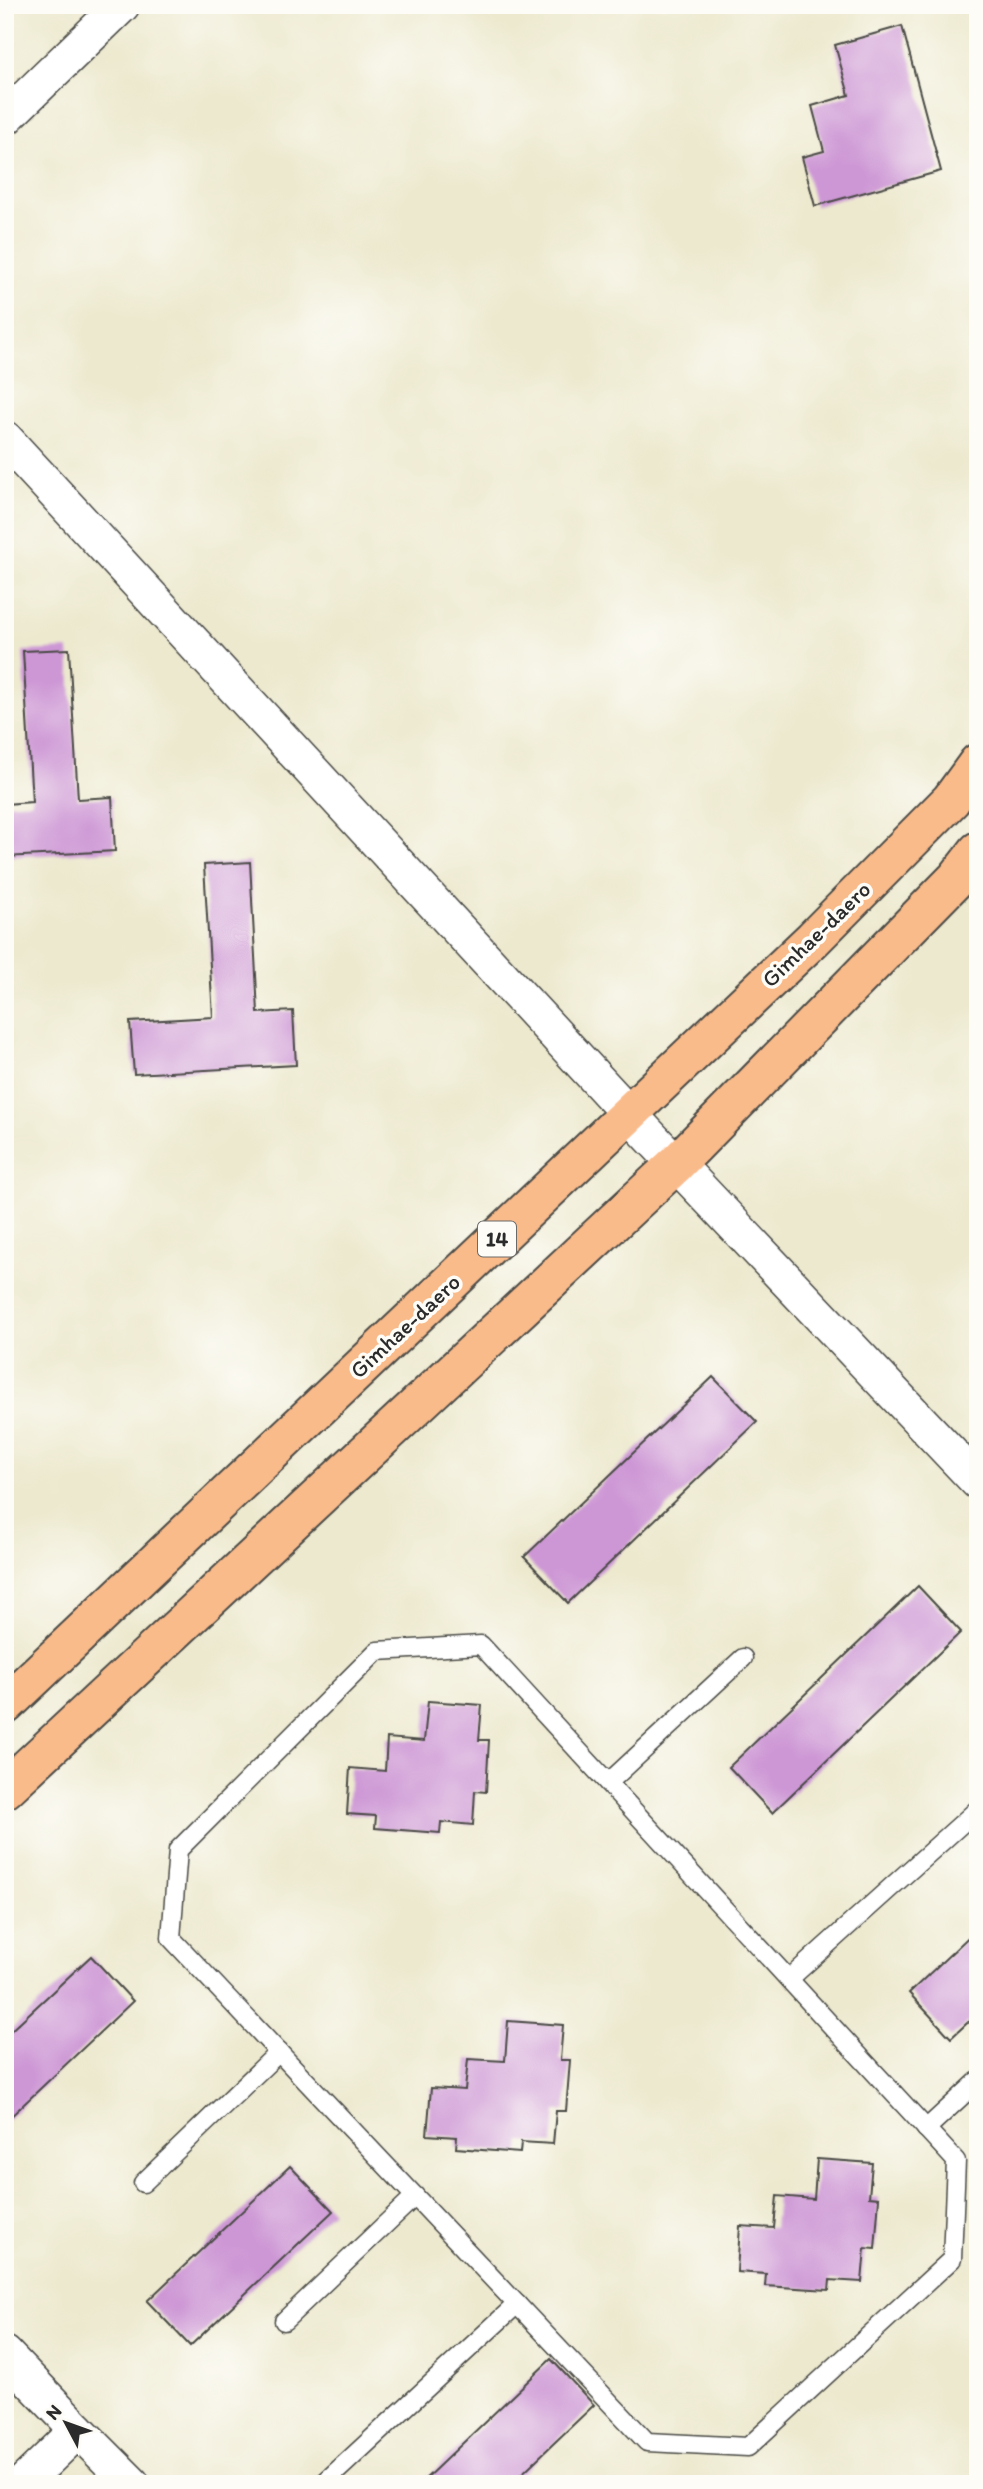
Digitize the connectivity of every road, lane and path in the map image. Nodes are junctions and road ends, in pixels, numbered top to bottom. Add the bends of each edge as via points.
1 (114, 13) edge
2 (5, 118) edge
3 (5, 439) edge
4 (978, 763) edge
5 (978, 851) edge
6 (629, 1114) junction
7 (676, 1164) junction
8 (978, 1482) edge
9 (743, 1658) dead end
10 (5, 1705) edge
11 (608, 1783) junction
12 (5, 1789) edge
13 (978, 1809) edge
14 (789, 1979) junction
15 (279, 2052) junction
16 (978, 2081) edge
17 (926, 2129) junction
18 (143, 2183) dead end
19 (415, 2196) junction
20 (517, 2304) junction
21 (284, 2321) dead end
22 (5, 2354) edge
23 (78, 2430) junction
24 (22, 2484) edge
25 (132, 2484) edge
26 (323, 2484) edge

1 - 2 street
3 - 6 street
4 - 6 main road, Gimhae-daero / 14 via 951,800 813,939
5 - 7 main road via 957,878
6 - 7 street
6 - 10 main road, Gimhae-daero / 14
7 - 8 street
7 - 12 main road
9 - 11 lane
11 - 14 lane
11 - 15 lane via 481,1645 377,1651 178,1850 172,1938
13 - 14 lane
14 - 17 lane
15 - 18 lane
15 - 19 lane
16 - 17 lane
17 - 20 lane via 956,2161 952,2259 748,2448 647,2442
19 - 20 lane
19 - 21 lane
20 - 26 lane
22 - 23 street
23 - 24 street
23 - 25 street

